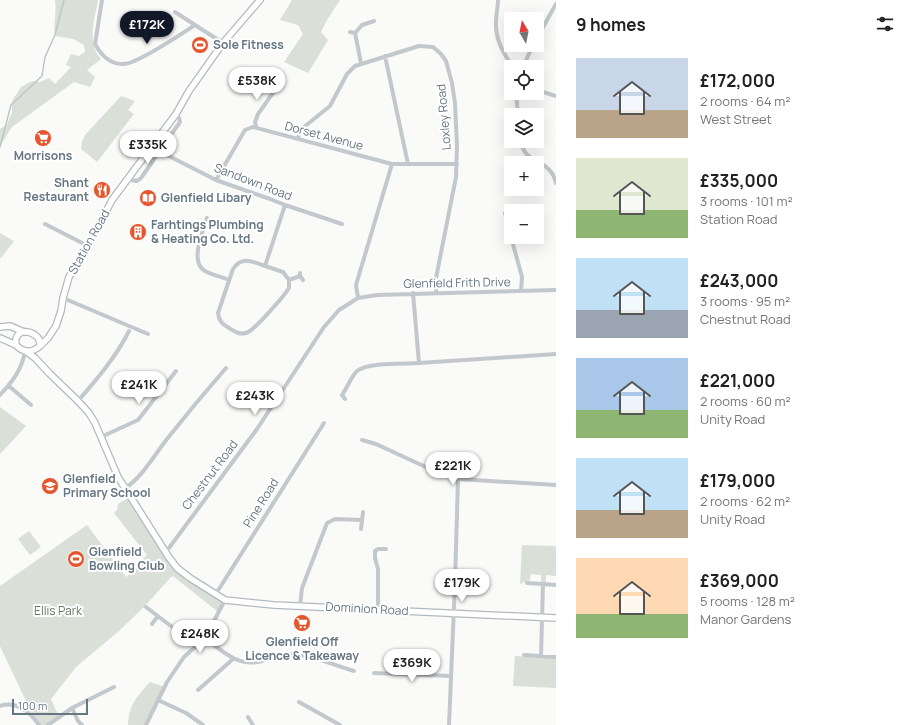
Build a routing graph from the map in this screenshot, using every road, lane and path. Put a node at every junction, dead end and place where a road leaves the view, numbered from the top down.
1 (102, 0) edge
2 (260, 0) edge
3 (498, 0) edge
4 (556, 4) edge
5 (175, 12) dead end
6 (374, 21) dead end
7 (195, 25) junction
8 (544, 25) edge
9 (350, 32) dead end
10 (355, 33) junction
11 (223, 43) junction
12 (385, 56) junction
13 (509, 60) edge
14 (361, 63) junction
15 (282, 80) dead end
16 (544, 92) edge
17 (556, 96) edge
18 (176, 114) junction
19 (256, 128) junction
20 (298, 139) junction
21 (522, 148) edge
22 (159, 151) junction
23 (392, 164) junction
24 (408, 164) junction
25 (457, 164) junction
26 (128, 178) junction
27 (216, 180) junction
28 (556, 184) edge
29 (285, 205) junction
30 (207, 218) dead end
31 (45, 224) dead end
32 (342, 224) dead end
33 (513, 244) edge
34 (88, 246) junction
35 (265, 266) junction
36 (301, 276) dead end
37 (229, 280) junction
38 (289, 280) junction
39 (556, 290) edge
40 (521, 291) junction
41 (413, 293) junction
42 (436, 293) junction
43 (63, 298) junction
44 (358, 298) junction
45 (0, 327) edge
46 (129, 331) dead end
47 (24, 332) junction
48 (51, 334) junction
49 (148, 334) dead end
50 (1, 337) edge
51 (38, 337) junction
52 (16, 345) junction
53 (39, 346) junction
54 (26, 352) junction
55 (556, 354) edge
56 (39, 362) junction
57 (419, 363) junction
58 (226, 368) dead end
59 (176, 371) dead end
60 (9, 386) junction
61 (0, 395) edge
62 (345, 399) dead end
63 (78, 401) junction
64 (31, 405) dead end
65 (324, 424) dead end
66 (101, 437) junction
67 (362, 440) dead end
68 (458, 479) junction
69 (556, 485) edge
70 (125, 488) junction
71 (363, 512) dead end
72 (362, 520) junction
73 (361, 530) dead end
74 (386, 549) dead end
75 (164, 551) junction
76 (527, 583) dead end
77 (543, 584) junction
78 (556, 585) edge
79 (214, 594) junction
80 (225, 600) junction
81 (300, 606) junction
82 (146, 607) dead end
83 (378, 609) junction
84 (454, 613) junction
85 (158, 616) junction
86 (543, 617) junction
87 (556, 618) edge
88 (152, 624) dead end
89 (205, 638) junction
90 (197, 646) junction
91 (524, 655) dead end
92 (541, 656) junction
93 (556, 656) edge
94 (233, 659) junction
95 (354, 671) dead end
96 (374, 673) dead end
97 (451, 676) junction
98 (114, 687) dead end
99 (198, 690) dead end
100 (158, 700) junction
101 (299, 702) dead end
102 (0, 706) edge
103 (72, 708) junction
104 (248, 717) dead end
105 (39, 725) edge
106 (48, 725) edge
107 (82, 725) edge
108 (146, 725) edge
109 (203, 725) edge
110 (253, 725) edge
111 (340, 725) edge
112 (449, 725) edge

1 - 7 street
2 - 11 street, Station Road
3 - 13 street
4 - 8 street
5 - 7 street
6 - 10 street
7 - 11 street
9 - 10 street
10 - 14 street
11 - 18 street, Station Road
12 - 14 street, Loxley Road
12 - 24 street
12 - 25 street, Loxley Road
14 - 20 street, Loxley Road
15 - 19 street
16 - 17 street
18 - 22 street, Station Road
18 - 26 street, Station Road
19 - 20 street, Dorset Avenue
19 - 27 street
20 - 23 street, Dorset Avenue
21 - 28 street
22 - 26 street, Station Road
22 - 27 street, Sandown Road
23 - 24 street, Dorset Avenue
23 - 44 street
24 - 25 street, Dorset Avenue
25 - 42 street, Loxley Road
26 - 34 street, Station Road
27 - 29 street, Sandown Road
29 - 32 street, Sandown Road
29 - 35 street
30 - 37 street
31 - 34 street
33 - 40 street
34 - 43 street, Station Road
35 - 37 street
35 - 38 street
36 - 38 street
37 - 38 street
39 - 40 street, Glenfield Frith Drive
40 - 42 street, Glenfield Frith Drive
41 - 42 street, Glenfield Frith Drive
41 - 44 street, Glenfield Frith Drive
41 - 57 street
43 - 48 street, Station Road
43 - 49 street
44 - 75 street, Chestnut Road
45 - 47 street
46 - 63 street
47 - 51 street
47 - 52 street
48 - 51 street
48 - 53 street, Station Road
50 - 52 street
51 - 53 street
52 - 54 street
53 - 54 street
53 - 56 street
54 - 56 street
54 - 60 street
55 - 57 street
56 - 63 street
57 - 62 street
58 - 70 street
59 - 66 street
60 - 61 street
60 - 64 street
63 - 66 street
65 - 79 street, Pine Road
66 - 70 street
67 - 68 street
68 - 69 street
68 - 84 street
70 - 75 street
71 - 72 street
72 - 73 street
72 - 81 street
74 - 83 street
75 - 79 street
76 - 77 street
77 - 78 street
77 - 86 street
79 - 80 street
80 - 81 street, Dominion Road
80 - 89 street
81 - 83 street, Dominion Road
82 - 85 street
83 - 84 street, Dominion Road
84 - 86 street, Dominion Road
84 - 97 street
85 - 88 street
85 - 90 street
86 - 87 street, Dominion Road
86 - 92 street
89 - 90 street
89 - 94 street
90 - 100 street
91 - 92 street
92 - 93 street
94 - 95 street
94 - 99 street
96 - 97 street
97 - 112 street
98 - 103 street
100 - 108 street
100 - 109 street
101 - 111 street
102 - 105 street
103 - 106 street
103 - 107 street
104 - 110 street

